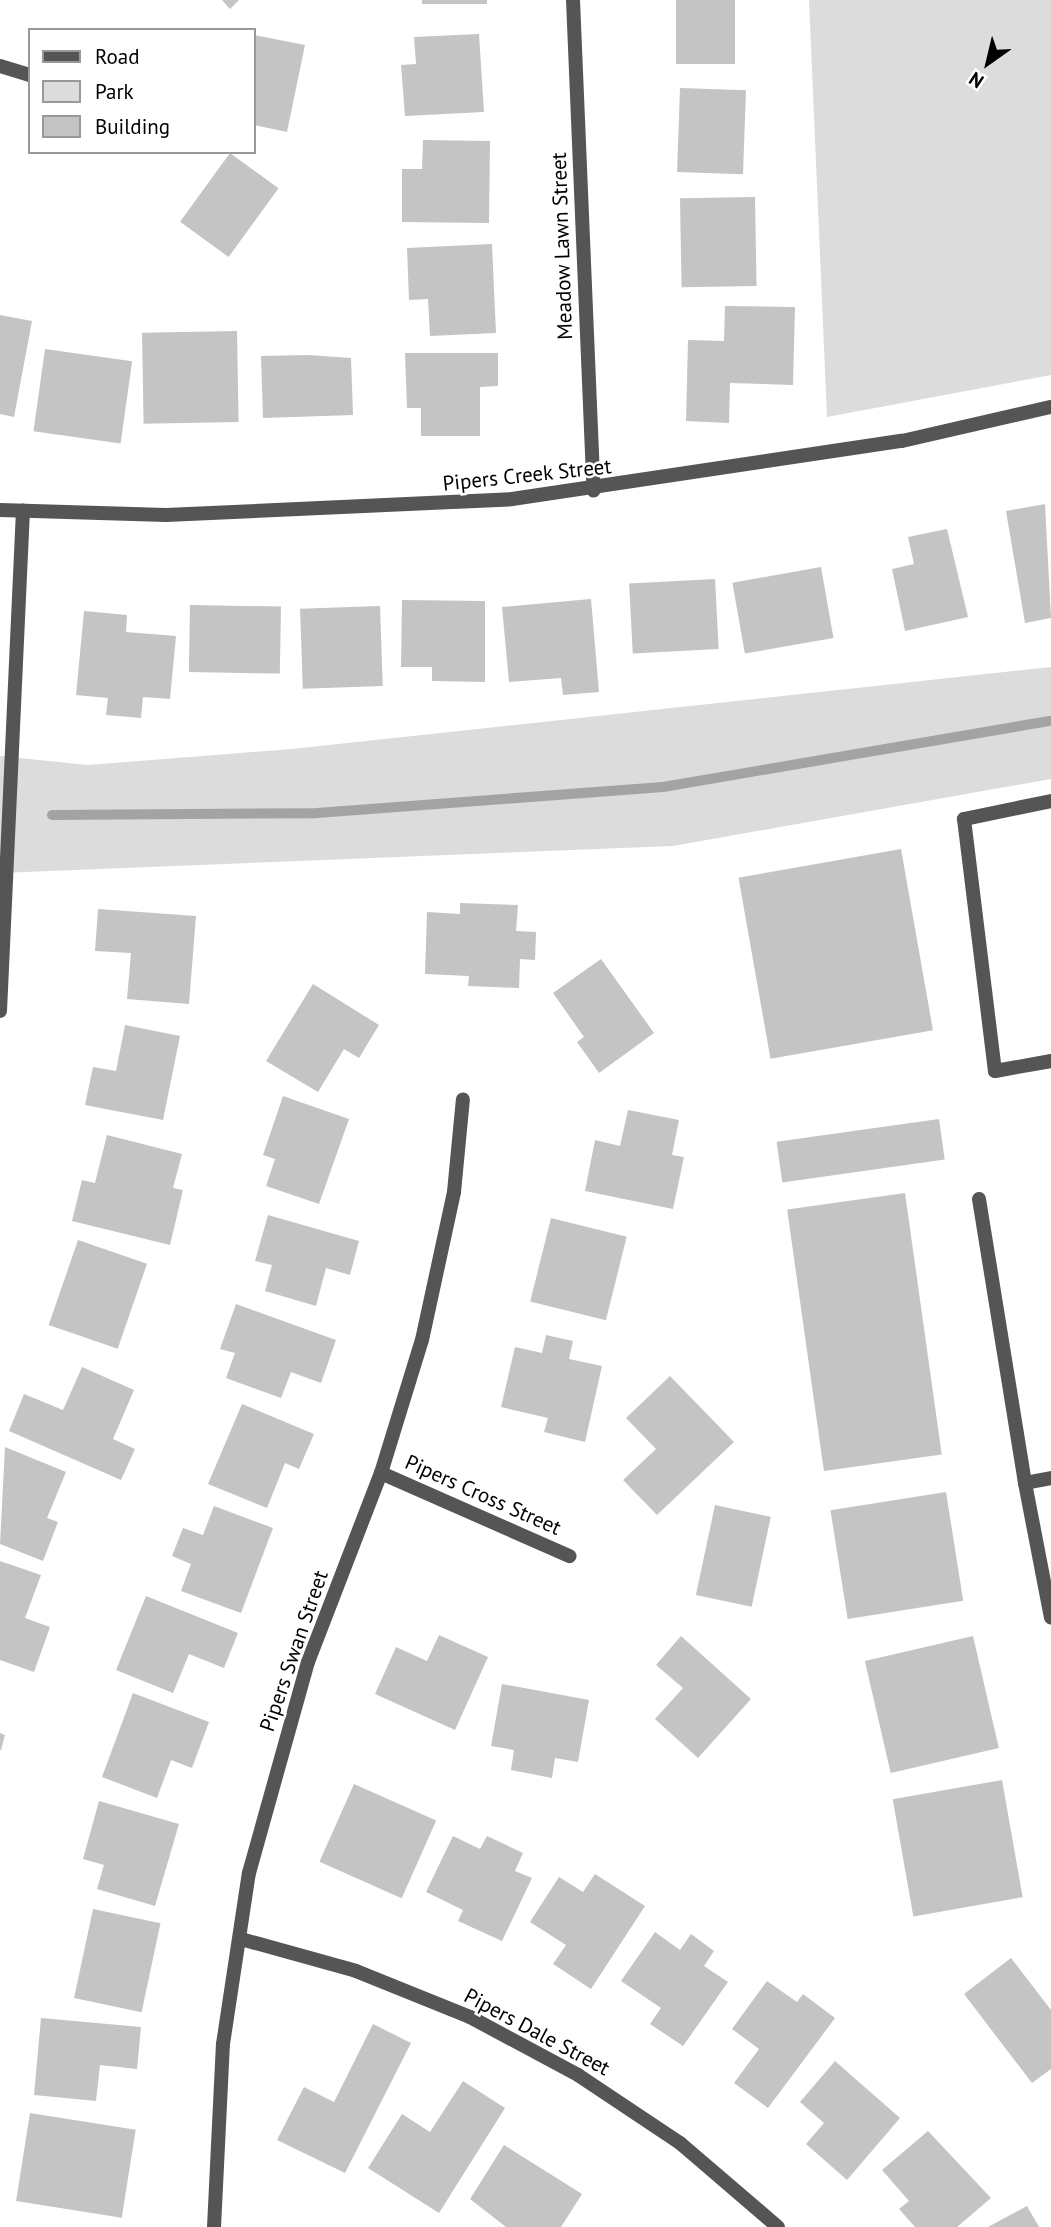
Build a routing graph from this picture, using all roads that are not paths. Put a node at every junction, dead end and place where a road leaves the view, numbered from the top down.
1 (573, 0) edge
2 (0, 66) edge
3 (28, 74) edge
4 (1051, 407) edge
5 (594, 491) junction
6 (0, 510) edge
7 (23, 512) junction
8 (1051, 801) edge
9 (0, 1011) edge
10 (1051, 1061) edge
11 (463, 1099) dead end
12 (979, 1199) dead end
13 (381, 1473) junction
14 (1051, 1478) edge
15 (1026, 1483) junction
16 (569, 1556) dead end
17 (1051, 1618) edge
18 (241, 1939) junction
19 (214, 2227) edge
20 (778, 2227) edge

1 - 5 street, Meadow Lawn Street
2 - 3 street
4 - 5 street, Pipers Creek Street
5 - 7 street, Pipers Creek Street
6 - 7 street, Pipers Creek Street
7 - 9 street
8 - 10 street
11 - 13 street, Pipers Swan Street
12 - 15 street
13 - 16 street, Pipers Cross Street
13 - 18 street, Pipers Swan Street
14 - 15 street
15 - 17 street
18 - 19 street, Pipers Swan Street
18 - 20 street, Pipers Dale Street

